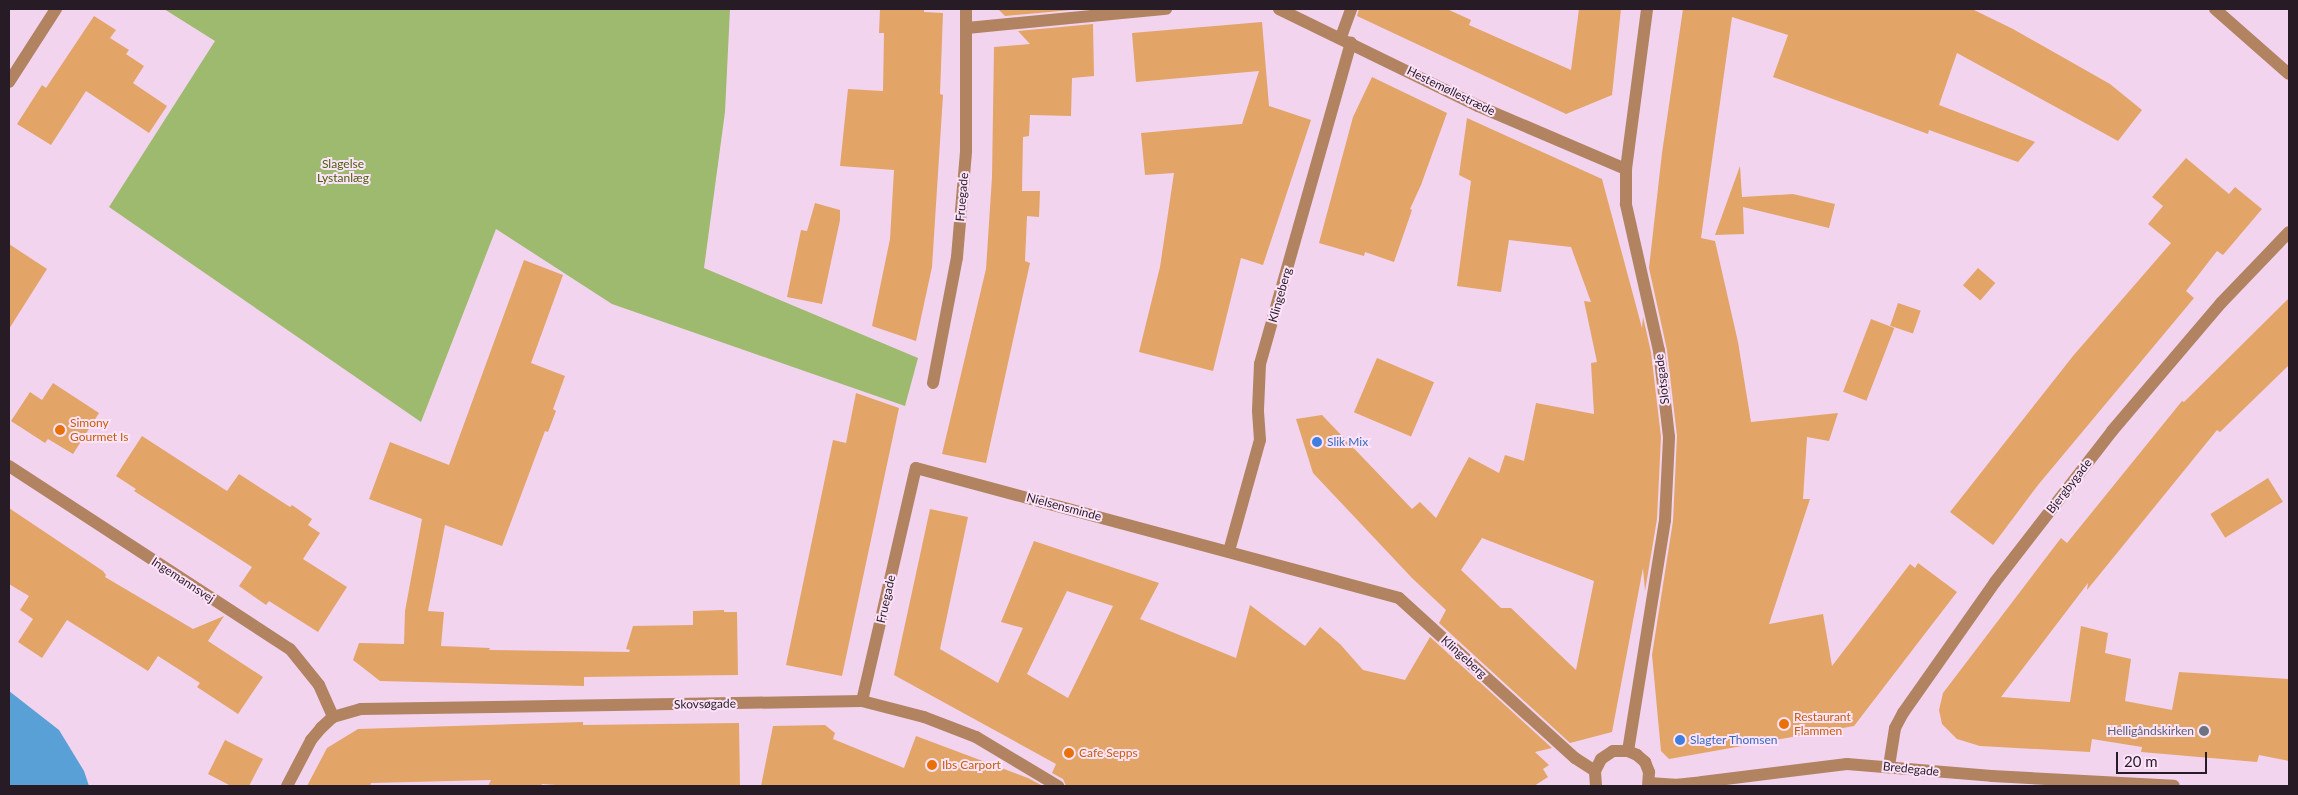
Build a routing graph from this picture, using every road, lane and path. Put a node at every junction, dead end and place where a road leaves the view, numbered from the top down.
1 (56, 9) edge
2 (966, 9) edge
3 (1166, 9) edge
4 (1279, 9) edge
5 (1351, 9) edge
6 (1646, 9) edge
7 (2215, 9) edge
8 (966, 28) junction
9 (1346, 40) junction
10 (2289, 74) edge
11 (9, 82) edge
12 (1626, 169) junction
13 (2289, 232) edge
14 (933, 383) dead end
15 (9, 466) edge
16 (916, 468) joint
17 (1212, 546) joint
18 (1229, 550) junction
19 (862, 701) junction
20 (333, 717) junction
21 (1628, 751) junction
22 (1889, 766) junction
23 (1595, 771) junction
24 (1648, 785) edge
25 (287, 786) edge
26 (1058, 786) edge
27 (1596, 786) edge
28 (2174, 786) edge

1 - 11 street
2 - 8 street, Fruegade
3 - 8 street
4 - 9 street, Hestemøllestræde
5 - 9 street, Klingeberg
6 - 12 street, Slotsgade
7 - 10 street
8 - 14 street, Fruegade
9 - 12 street, Hestemøllestræde
9 - 18 street, Klingeberg
12 - 21 street, Slotsgade
13 - 22 street, Bjergbygade
15 - 20 street, Ingemannsvej
16 - 17 street, Nielsensminde
16 - 19 street, Fruegade
17 - 18 street, Klingeberg
18 - 23 street, Klingeberg
19 - 20 street, Skovsøgade
19 - 26 street, Skovsøgade
20 - 25 street
21 - 23 street
21 - 24 street
22 - 24 street, Bredegade
22 - 28 street, Bredegade
23 - 27 street

